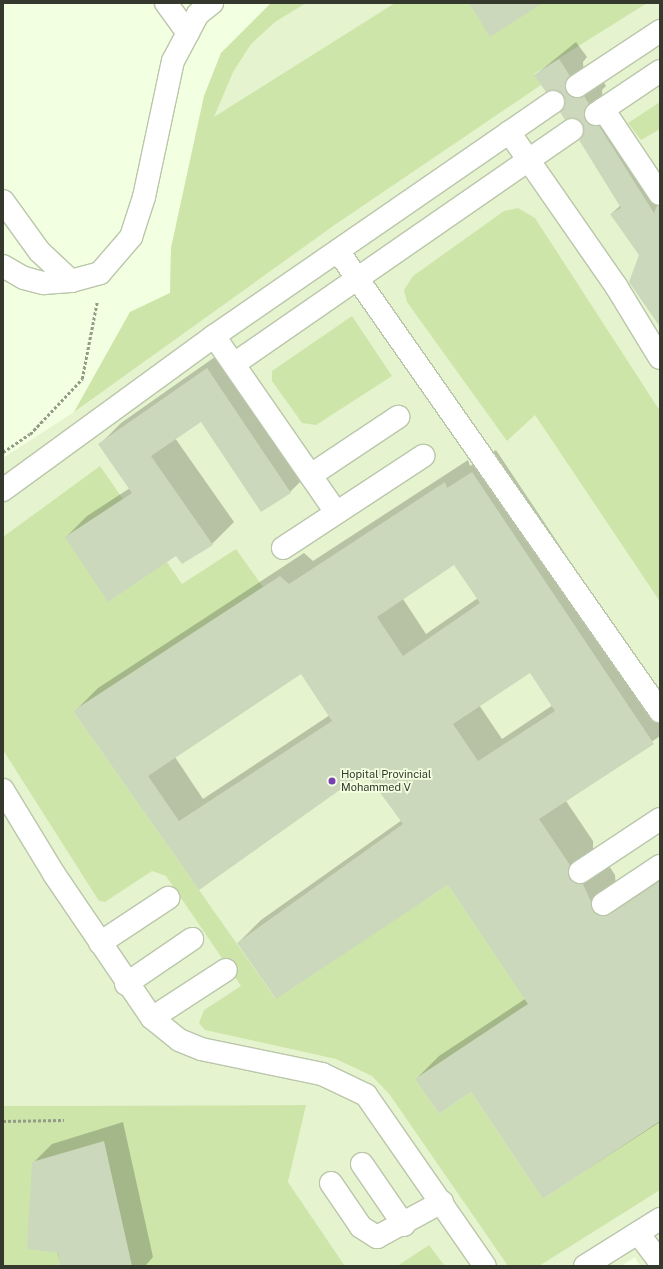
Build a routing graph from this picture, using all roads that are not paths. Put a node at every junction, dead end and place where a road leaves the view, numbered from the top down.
1 (166, 3) edge
2 (212, 3) edge
3 (660, 31) edge
4 (188, 33) junction
5 (660, 71) edge
6 (577, 86) tunnel mouth
7 (553, 102) tunnel mouth
8 (572, 130) tunnel mouth
9 (509, 132) junction
10 (528, 160) junction
11 (660, 194) edge
12 (3, 201) edge
13 (338, 251) junction
14 (3, 266) edge
15 (358, 276) junction
16 (71, 281) junction
17 (214, 336) junction
18 (660, 358) edge
19 (234, 364) junction
20 (398, 417) dead end
21 (423, 456) dead end
22 (311, 475) junction
23 (3, 490) edge
24 (335, 512) junction
25 (282, 548) dead end
26 (660, 711) edge
27 (3, 790) edge
28 (660, 819) edge
29 (660, 866) edge
30 (580, 872) dead end
31 (168, 898) dead end
32 (603, 904) dead end
33 (192, 939) dead end
34 (100, 943) junction
35 (226, 970) dead end
36 (126, 984) junction
37 (152, 1018) junction
38 (362, 1164) dead end
39 (331, 1183) dead end
40 (442, 1202) junction
41 (660, 1219) edge
42 (404, 1225) junction
43 (638, 1233) junction
44 (660, 1262) edge
45 (485, 1266) edge
46 (585, 1266) edge

1 - 4 street
2 - 4 street
3 - 6 street
4 - 16 street
5 - 11 street
7 - 9 street
8 - 10 street
9 - 10 street
9 - 13 street
10 - 15 street
10 - 18 street
12 - 16 street
13 - 15 street
13 - 17 street
14 - 16 street
15 - 19 street
15 - 26 street
17 - 19 street
17 - 23 street
19 - 22 street
20 - 22 street
21 - 24 street
22 - 24 street
24 - 25 street
27 - 34 street
28 - 30 street
29 - 32 street
31 - 34 street
33 - 36 street
34 - 36 street
35 - 37 street
36 - 37 street
37 - 40 street
38 - 42 street
39 - 42 street
40 - 42 street
40 - 45 street
41 - 43 street
43 - 44 street
43 - 46 street

